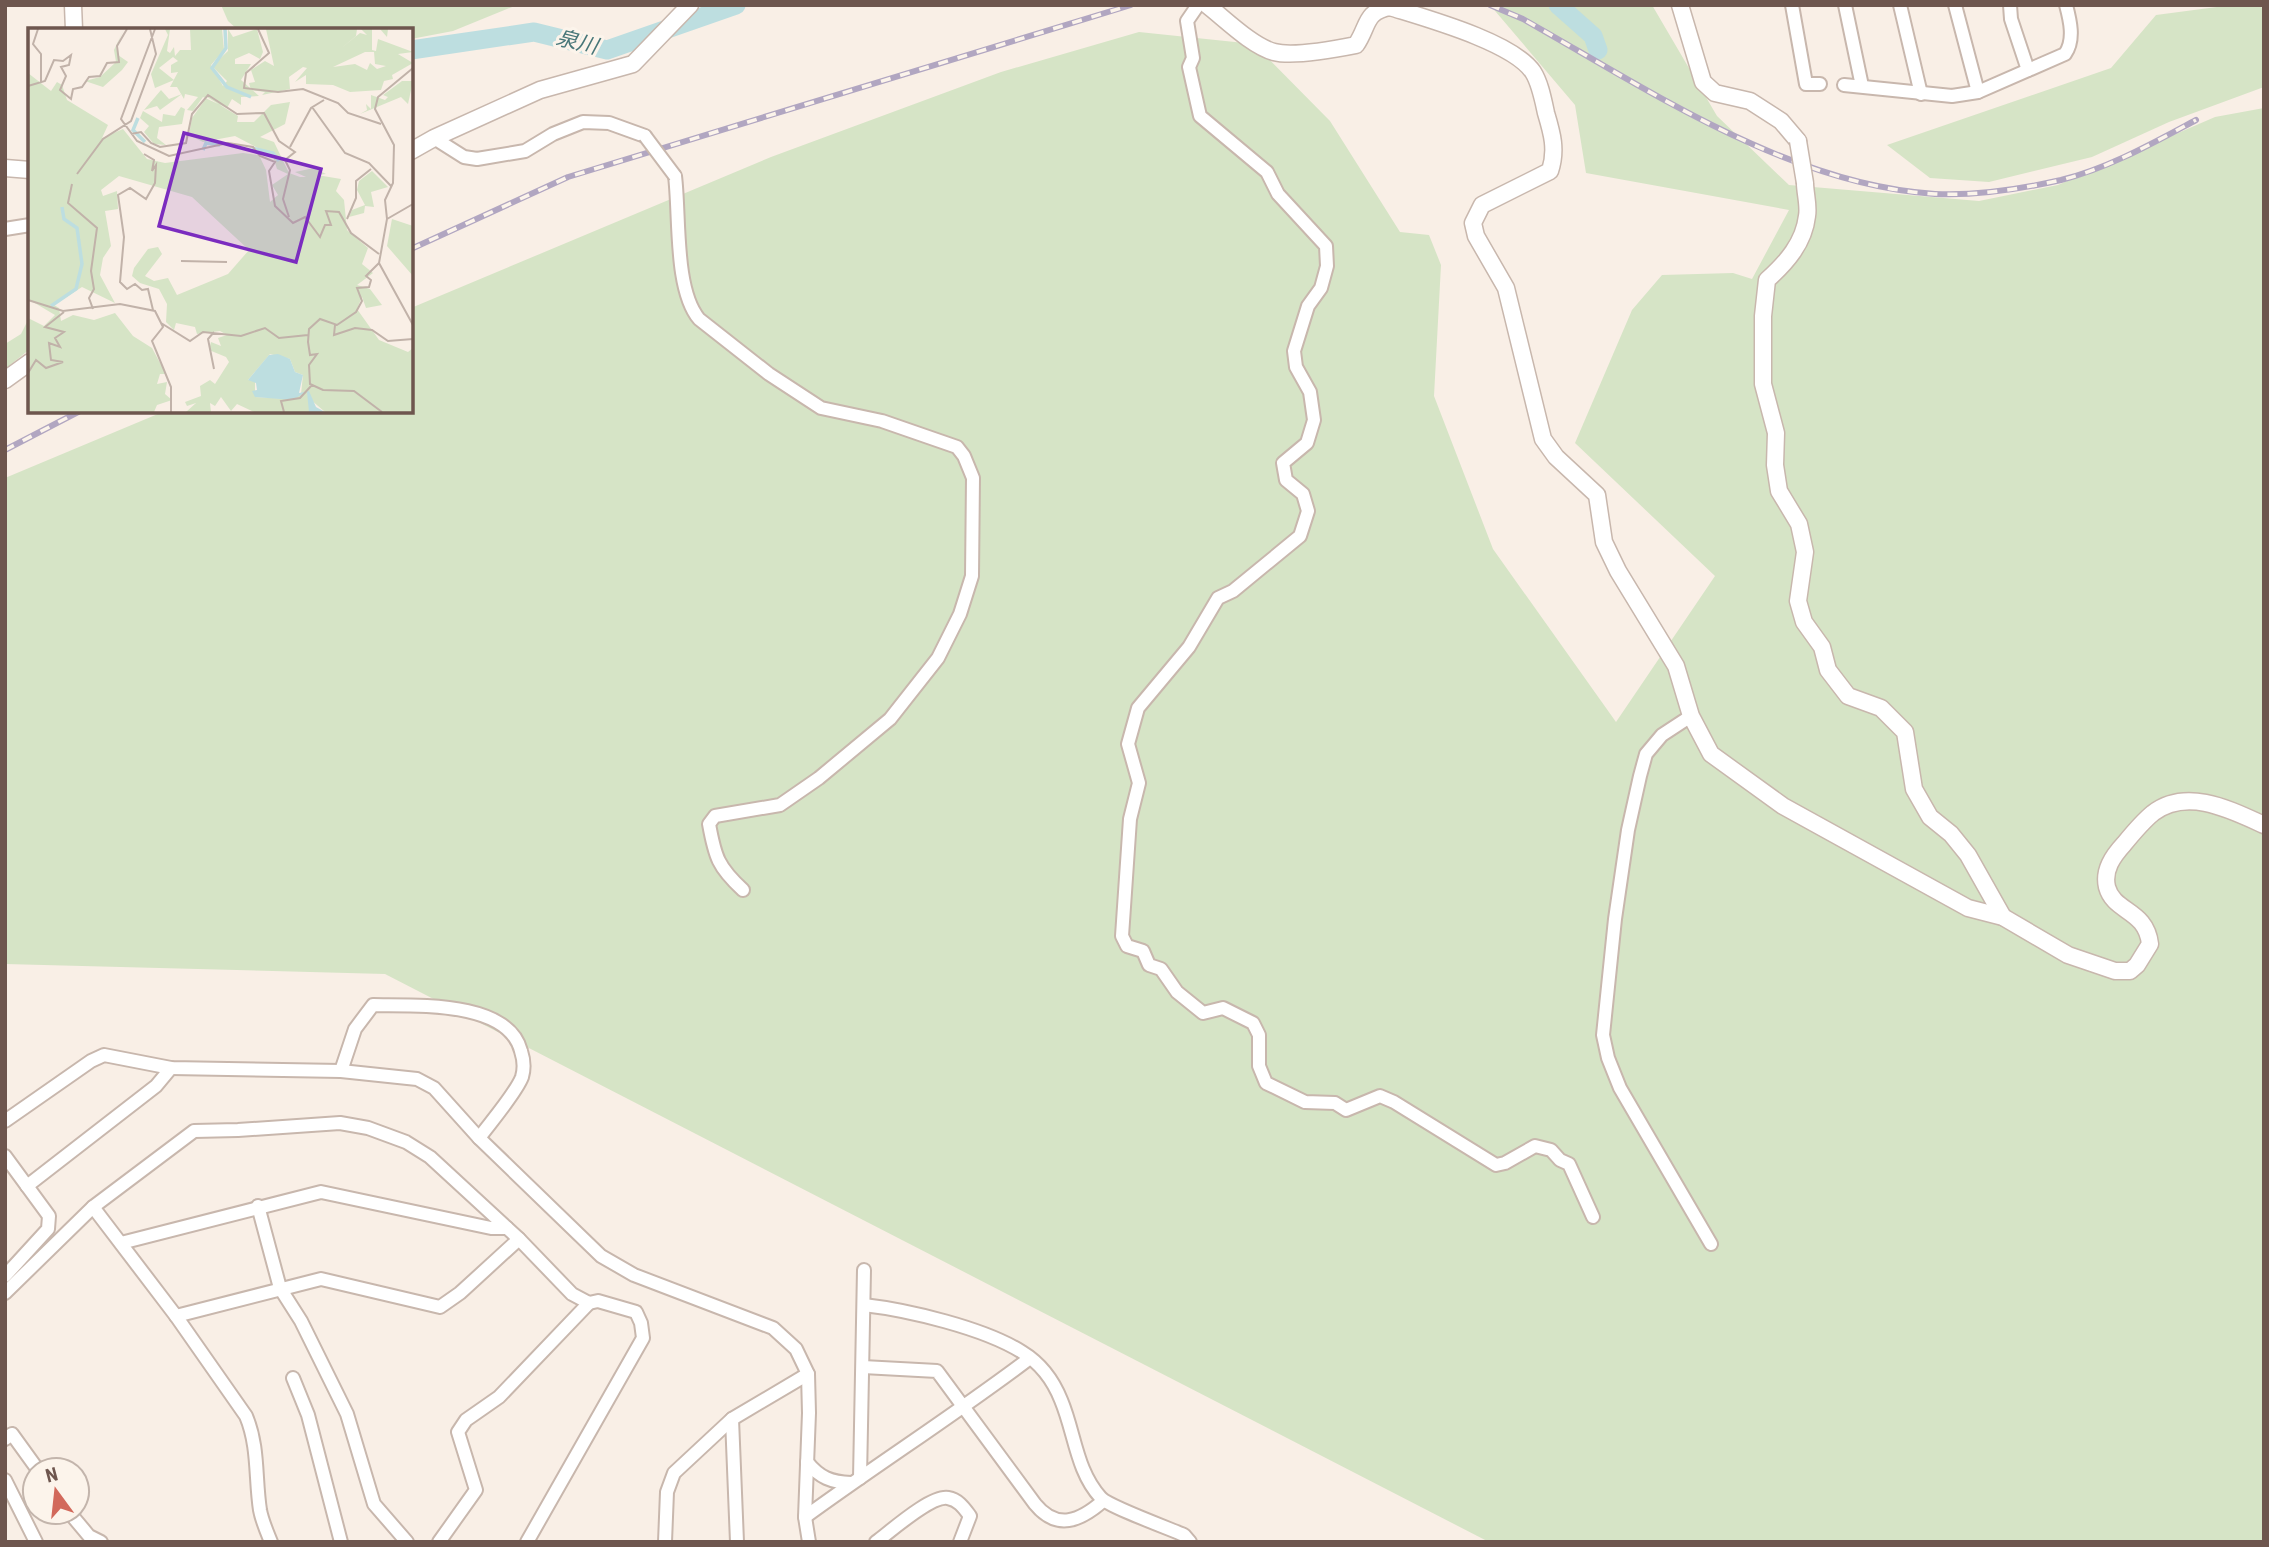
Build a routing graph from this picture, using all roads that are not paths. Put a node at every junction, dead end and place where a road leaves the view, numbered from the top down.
1 (73, 5) edge
2 (690, 5) edge
3 (1198, 5) edge
4 (1207, 5) edge
5 (1680, 5) edge
6 (1792, 5) edge
7 (1844, 5) edge
8 (1900, 5) edge
9 (1955, 5) edge
10 (2010, 5) edge
11 (2066, 5) edge
12 (74, 28) edge
13 (2028, 70) junction
14 (1820, 84) dead end
15 (1844, 85) dead end
16 (1862, 86) junction
17 (1978, 92) junction
18 (1921, 94) junction
19 (434, 138) junction
20 (413, 150) edge
21 (5, 168) edge
22 (28, 170) edge
23 (28, 225) edge
24 (5, 229) edge
25 (28, 363) edge
26 (5, 380) edge
27 (1691, 716) junction
28 (2264, 825) edge
29 (743, 890) dead end
30 (2003, 916) junction
31 (171, 1069) junction
32 (341, 1070) junction
33 (5, 1121) edge
34 (479, 1139) junction
35 (5, 1156) edge
36 (27, 1186) junction
37 (258, 1206) junction
38 (93, 1207) junction
39 (1593, 1217) dead end
40 (507, 1228) junction
41 (519, 1239) junction
42 (121, 1243) junction
43 (1711, 1244) dead end
44 (864, 1270) dead end
45 (5, 1276) edge
46 (280, 1289) junction
47 (5, 1293) edge
48 (589, 1303) junction
49 (864, 1305) junction
50 (176, 1316) junction
51 (1030, 1359) junction
52 (863, 1367) junction
53 (808, 1374) junction
54 (293, 1378) dead end
55 (963, 1408) junction
56 (732, 1419) junction
57 (5, 1439) edge
58 (28, 1456) edge
59 (807, 1462) junction
60 (5, 1480) edge
61 (856, 1480) junction
62 (1103, 1500) junction
63 (805, 1517) junction
64 (81, 1526) edge
65 (36, 1542) edge
66 (101, 1542) edge
67 (271, 1542) edge
68 (341, 1542) edge
69 (408, 1542) edge
70 (439, 1542) edge
71 (527, 1542) edge
72 (665, 1542) edge
73 (737, 1542) edge
74 (809, 1542) edge
75 (876, 1542) edge
76 (961, 1542) edge
77 (1190, 1542) edge

1 - 12 street
2 - 19 street
3 - 39 street
4 - 27 street
5 - 30 street, bridge
6 - 14 street
7 - 16 street
8 - 18 street
9 - 17 street
10 - 13 street
11 - 13 street
13 - 17 street
15 - 16 street
16 - 18 street
17 - 18 street
19 - 20 street
19 - 29 street, bridge
21 - 22 street
23 - 24 street
25 - 26 street
27 - 30 street
27 - 43 street
28 - 30 street
31 - 32 street
31 - 33 street
31 - 36 street
32 - 34 street
32 - 34 street
34 - 53 street
35 - 36 street
36 - 45 street
37 - 40 street
37 - 42 street
37 - 46 street
38 - 40 street
38 - 42 street
38 - 47 street
40 - 41 street
41 - 46 street
41 - 48 street
42 - 50 street
44 - 49 street
46 - 50 street
46 - 69 street
48 - 70 street
48 - 71 street
49 - 51 street
49 - 52 street
50 - 67 street
51 - 55 street
51 - 62 street
52 - 55 street
52 - 61 street
53 - 56 street
53 - 59 street
54 - 68 street
55 - 61 street
55 - 62 street
56 - 72 street
56 - 73 street
57 - 58 street
59 - 61 street
59 - 63 street
60 - 65 street
61 - 63 street
62 - 77 street
63 - 74 street
64 - 66 street
75 - 76 street

